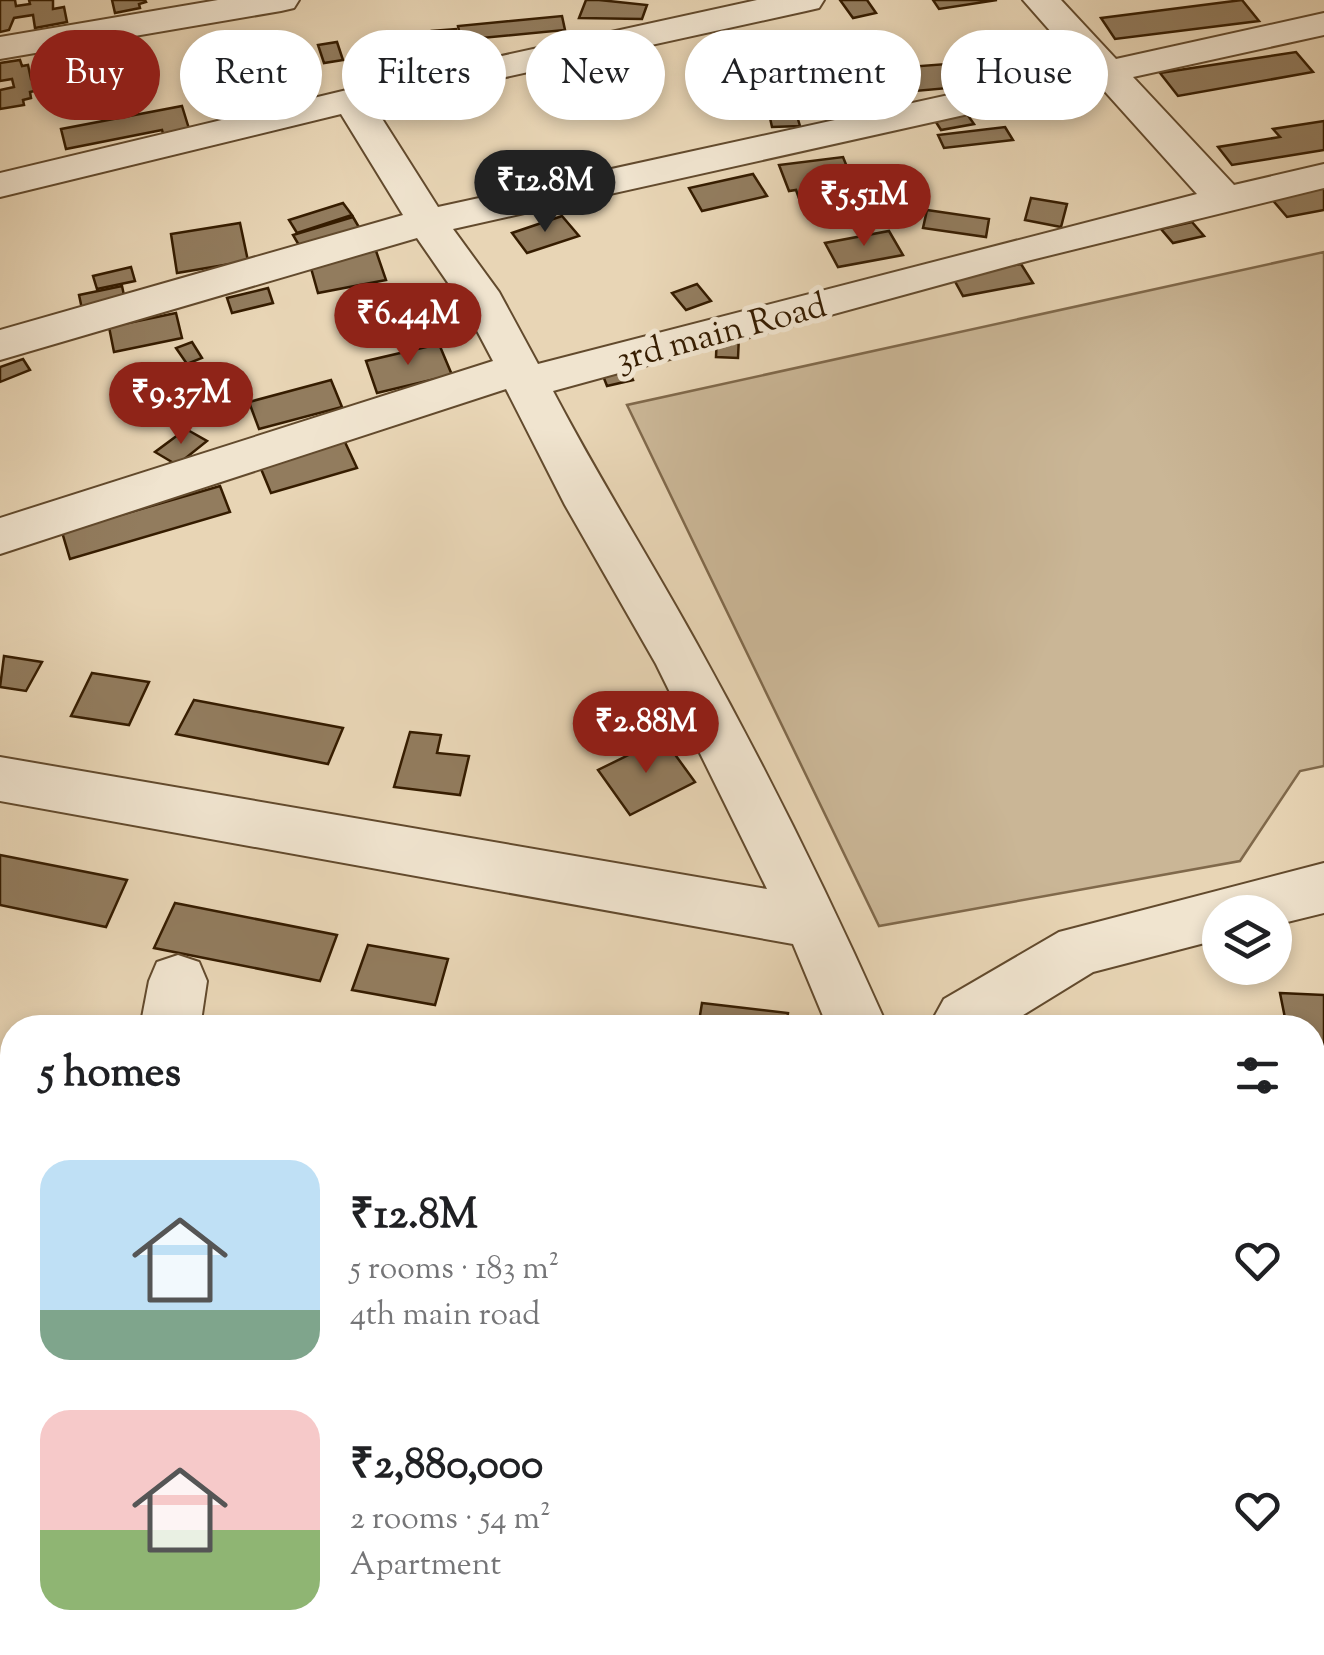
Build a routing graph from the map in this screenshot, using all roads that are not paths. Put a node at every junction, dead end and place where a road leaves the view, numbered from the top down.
1 (282, 0) edge
2 (806, 0) edge
3 (1041, 0) edge
4 (1324, 24) edge
5 (1069, 30) edge
6 (0, 48) edge
7 (506, 66) edge
8 (1108, 72) joint
9 (342, 102) edge
10 (941, 109) edge
11 (363, 120) edge
12 (1324, 176) edge
13 (0, 185) edge
14 (1226, 201) junction
15 (427, 222) junction
16 (0, 346) edge
17 (522, 376) junction
18 (0, 536) edge
19 (0, 779) edge
20 (1324, 888) edge
21 (1292, 896) edge
22 (1202, 919) edge
23 (812, 922) junction
24 (852, 1015) edge
25 (970, 1015) edge

1 - 6 street
2 - 7 street
3 - 5 street
4 - 8 street
8 - 14 street
9 - 13 street
10 - 15 street
11 - 15 street
12 - 14 street, 3rd main Road
14 - 17 street, 3rd main Road
15 - 16 street
15 - 17 street
17 - 18 street, 3rd main Road
17 - 23 street
19 - 23 street
20 - 21 street
22 - 25 street
23 - 24 street

